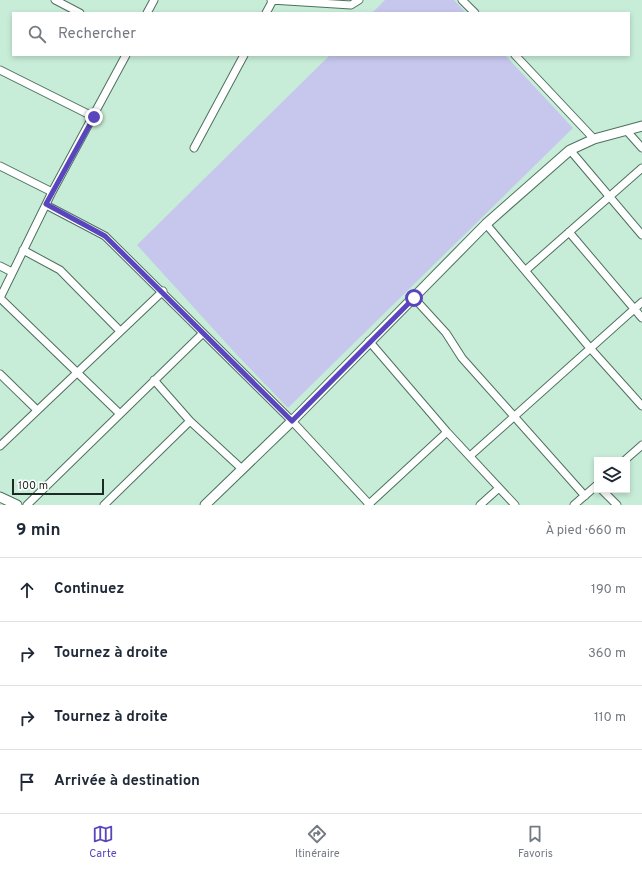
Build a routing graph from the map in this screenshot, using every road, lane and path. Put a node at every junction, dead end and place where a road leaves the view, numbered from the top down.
1 (55, 0) edge
2 (154, 0) edge
3 (272, 0) edge
4 (359, 0) edge
5 (462, 0) edge
6 (78, 12) edge
7 (148, 12) edge
8 (266, 12) edge
9 (474, 12) edge
10 (125, 56) edge
11 (243, 56) edge
12 (516, 56) edge
13 (0, 70) edge
14 (94, 117) junction
15 (642, 126) edge
16 (626, 130) junction
17 (594, 139) junction
18 (194, 148) dead end
19 (642, 148) edge
20 (570, 150) junction
21 (0, 166) edge
22 (642, 168) edge
23 (52, 192) junction
24 (608, 196) junction
25 (46, 204) junction
26 (486, 224) junction
27 (569, 232) junction
28 (642, 235) edge
29 (23, 250) junction
30 (0, 266) edge
31 (526, 270) junction
32 (12, 272) junction
33 (163, 292) junction
34 (0, 298) edge
35 (414, 298) junction
36 (642, 302) edge
37 (634, 309) junction
38 (642, 318) edge
39 (120, 332) junction
40 (202, 334) junction
41 (369, 341) junction
42 (590, 348) junction
43 (77, 372) junction
44 (0, 374) edge
45 (154, 380) junction
46 (642, 406) edge
47 (37, 410) junction
48 (120, 414) junction
49 (514, 416) junction
50 (190, 421) junction
51 (292, 421) junction
52 (447, 432) junction
53 (642, 445) edge
54 (0, 446) edge
55 (470, 456) junction
56 (628, 457) edge
57 (242, 469) junction
58 (499, 488) junction
59 (594, 488) edge
60 (605, 493) edge
61 (0, 496) edge
62 (585, 496) junction
63 (17, 505) edge
64 (27, 505) edge
65 (104, 505) edge
66 (205, 505) edge
67 (369, 505) edge
68 (480, 505) edge
69 (515, 505) edge
70 (574, 505) edge
71 (617, 505) edge

1 - 6 street
2 - 7 street
3 - 4 street
3 - 8 street
5 - 9 street
10 - 14 street
11 - 18 street
12 - 17 street
13 - 14 street
14 - 23 street
15 - 16 street
16 - 17 street
16 - 19 street
17 - 20 street
20 - 24 street
20 - 26 street
21 - 23 street
22 - 24 street
23 - 25 street
24 - 27 street
24 - 28 street
25 - 29 street
25 - 33 street
26 - 31 street
26 - 35 street
27 - 31 street
27 - 37 street
29 - 32 street
29 - 39 street
30 - 32 street
31 - 42 street
32 - 34 street
33 - 39 street
33 - 40 street
34 - 43 street
35 - 41 street
35 - 49 street
36 - 37 street
37 - 38 street
37 - 42 street
39 - 43 street
40 - 45 street
40 - 51 street
41 - 51 street
41 - 52 street
42 - 46 street
42 - 49 street
43 - 47 street
43 - 48 street
44 - 47 street
45 - 48 street
45 - 50 street
47 - 54 street
48 - 64 street
49 - 55 street
49 - 62 street
50 - 57 street
50 - 65 street
51 - 57 street
51 - 67 street
52 - 55 street
52 - 67 street
53 - 56 street
55 - 58 street
57 - 66 street
58 - 68 street
58 - 69 street
59 - 62 street
60 - 71 street
61 - 63 street
62 - 70 street

